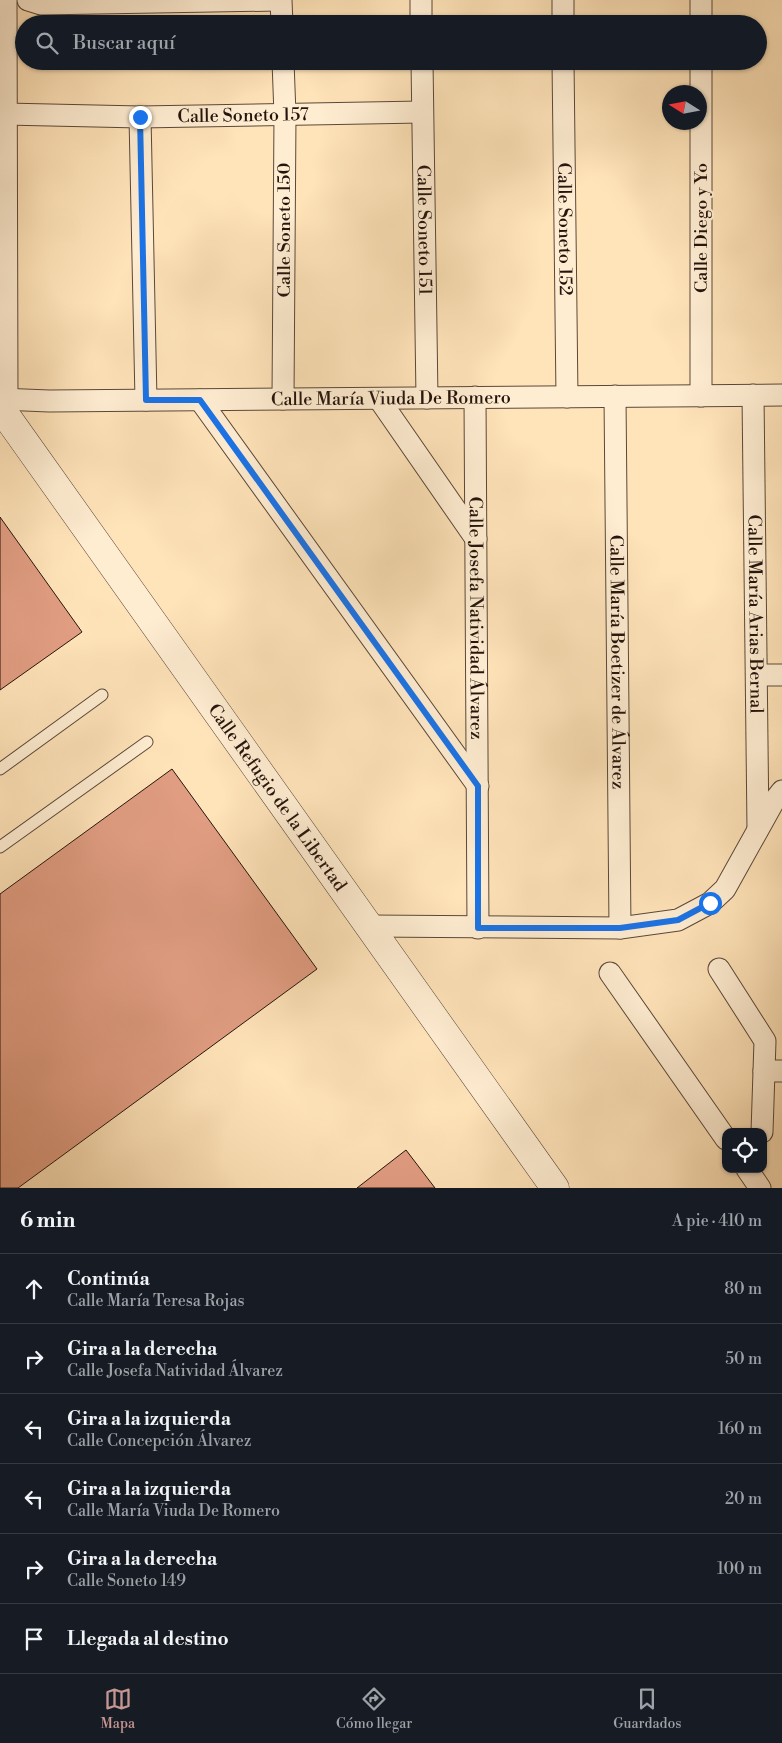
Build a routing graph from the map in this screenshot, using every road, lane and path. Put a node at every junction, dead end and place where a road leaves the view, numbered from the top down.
1 (6, 0) edge
2 (28, 0) edge
3 (279, 0) edge
4 (421, 0) edge
5 (563, 0) edge
6 (701, 0) edge
7 (281, 15) edge
8 (422, 15) edge
9 (563, 15) edge
10 (701, 15) edge
11 (283, 70) edge
12 (422, 70) edge
13 (564, 70) edge
14 (701, 70) edge
15 (3, 111) edge
16 (422, 112) junction
17 (285, 116) junction
18 (140, 117) junction
19 (753, 395) junction
20 (782, 395) edge
21 (615, 396) junction
22 (701, 396) junction
23 (567, 397) junction
24 (427, 398) junction
25 (475, 398) junction
26 (283, 399) junction
27 (379, 399) junction
28 (146, 400) junction
29 (200, 400) junction
30 (2, 402) edge
31 (476, 539) junction
32 (757, 675) junction
33 (782, 675) edge
34 (102, 695) dead end
35 (147, 742) dead end
36 (0, 769) edge
37 (478, 786) junction
38 (782, 791) edge
39 (758, 832) junction
40 (0, 848) edge
41 (370, 926) junction
42 (478, 928) junction
43 (620, 928) junction
44 (719, 968) dead end
45 (610, 973) dead end
46 (773, 1071) edge
47 (763, 1128) edge
48 (722, 1133) edge
49 (750, 1173) edge
50 (762, 1173) edge
51 (555, 1188) edge
52 (761, 1188) edge

1 - 15 street
2 - 3 street
3 - 7 street
4 - 8 street
5 - 9 street
6 - 10 street
11 - 17 street, Calle Soneto 150
12 - 16 street, Calle Soneto 151
13 - 23 street, Calle Soneto 152
14 - 22 street, Calle Diego y Yo
15 - 18 street, Calle Soneto 157
15 - 30 street
16 - 17 street, Calle Soneto 157
16 - 24 street, Calle Soneto 151
17 - 18 street, Calle Soneto 157
17 - 26 street, Calle Soneto 150
18 - 28 street
19 - 20 street, Calle María Viuda De Romero
19 - 22 street, Calle María Viuda De Romero
19 - 32 street, Calle María Arias Bernal
21 - 22 street, Calle María Viuda De Romero
21 - 23 street, Calle María Viuda De Romero
21 - 43 street, Calle María Boetizer de Álvarez
23 - 25 street, Calle María Viuda De Romero
24 - 25 street, Calle María Viuda De Romero
24 - 27 street, Calle María Viuda De Romero
25 - 31 street, Calle Josefa Natividad Álvarez
26 - 27 street, Calle María Viuda De Romero
26 - 29 street, Calle María Viuda De Romero
27 - 31 street
28 - 29 street, Calle María Viuda De Romero
28 - 30 street, Calle María Viuda De Romero
29 - 37 street
30 - 41 street, Calle Refugio de la Libertad
31 - 37 street, Calle Josefa Natividad Álvarez
32 - 33 street
32 - 39 street, Calle María Arias Bernal
34 - 36 lane
35 - 40 lane
37 - 42 street, Calle Josefa Natividad Álvarez
38 - 39 street
39 - 43 street
41 - 42 street
41 - 51 street, Calle Refugio de la Libertad
42 - 43 street
44 - 46 street
45 - 48 street
46 - 47 street
49 - 52 street
50 - 52 street

